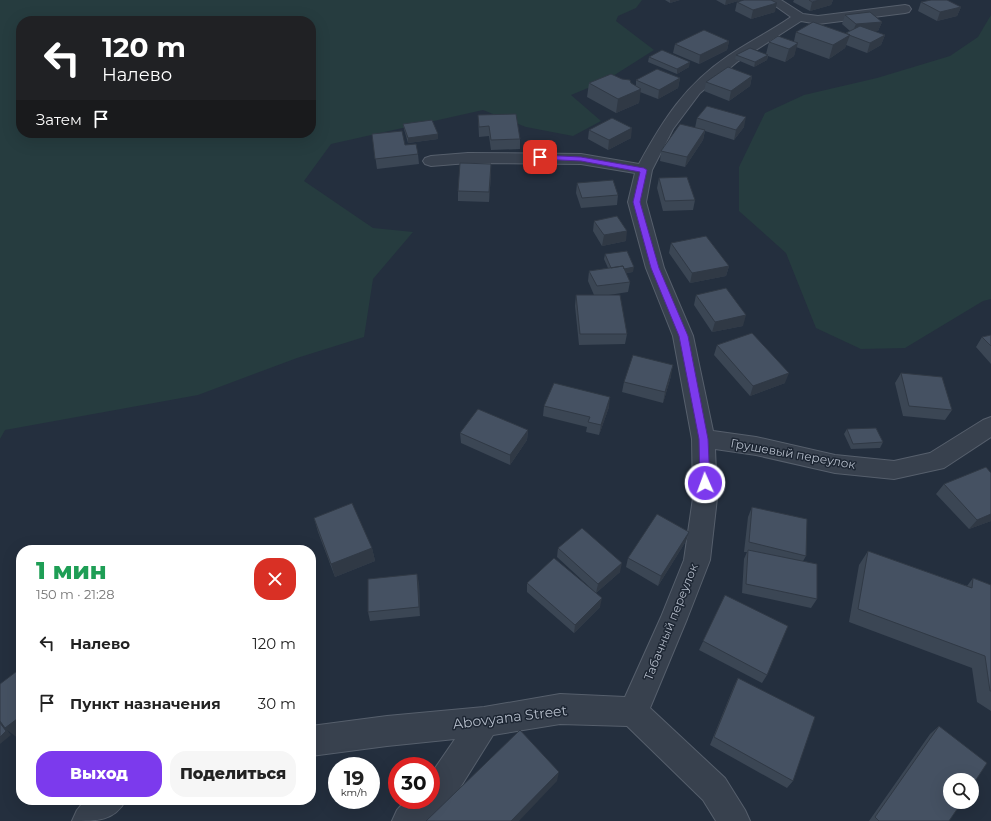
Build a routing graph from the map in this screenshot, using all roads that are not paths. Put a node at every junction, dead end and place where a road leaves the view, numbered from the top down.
1 (773, 0) edge
2 (905, 9) dead end
3 (799, 17) junction
4 (431, 161) dead end
5 (644, 170) junction
6 (991, 426) edge
7 (703, 439) junction
8 (633, 712) junction
9 (484, 722) junction
10 (316, 740) edge
11 (440, 787) edge
12 (104, 805) edge
13 (419, 809) edge
14 (88, 821) edge
15 (408, 821) edge
16 (734, 821) edge

1 - 3 street
2 - 3 street
3 - 5 street, Табачный переулок
4 - 5 street
5 - 7 street, Табачный переулок
6 - 7 street, Грушевый переулок
7 - 8 street, Табачный переулок
8 - 9 street, Abovyana Street
8 - 16 street
9 - 10 street, Abovyana Street
9 - 11 street
12 - 14 street
13 - 15 street

